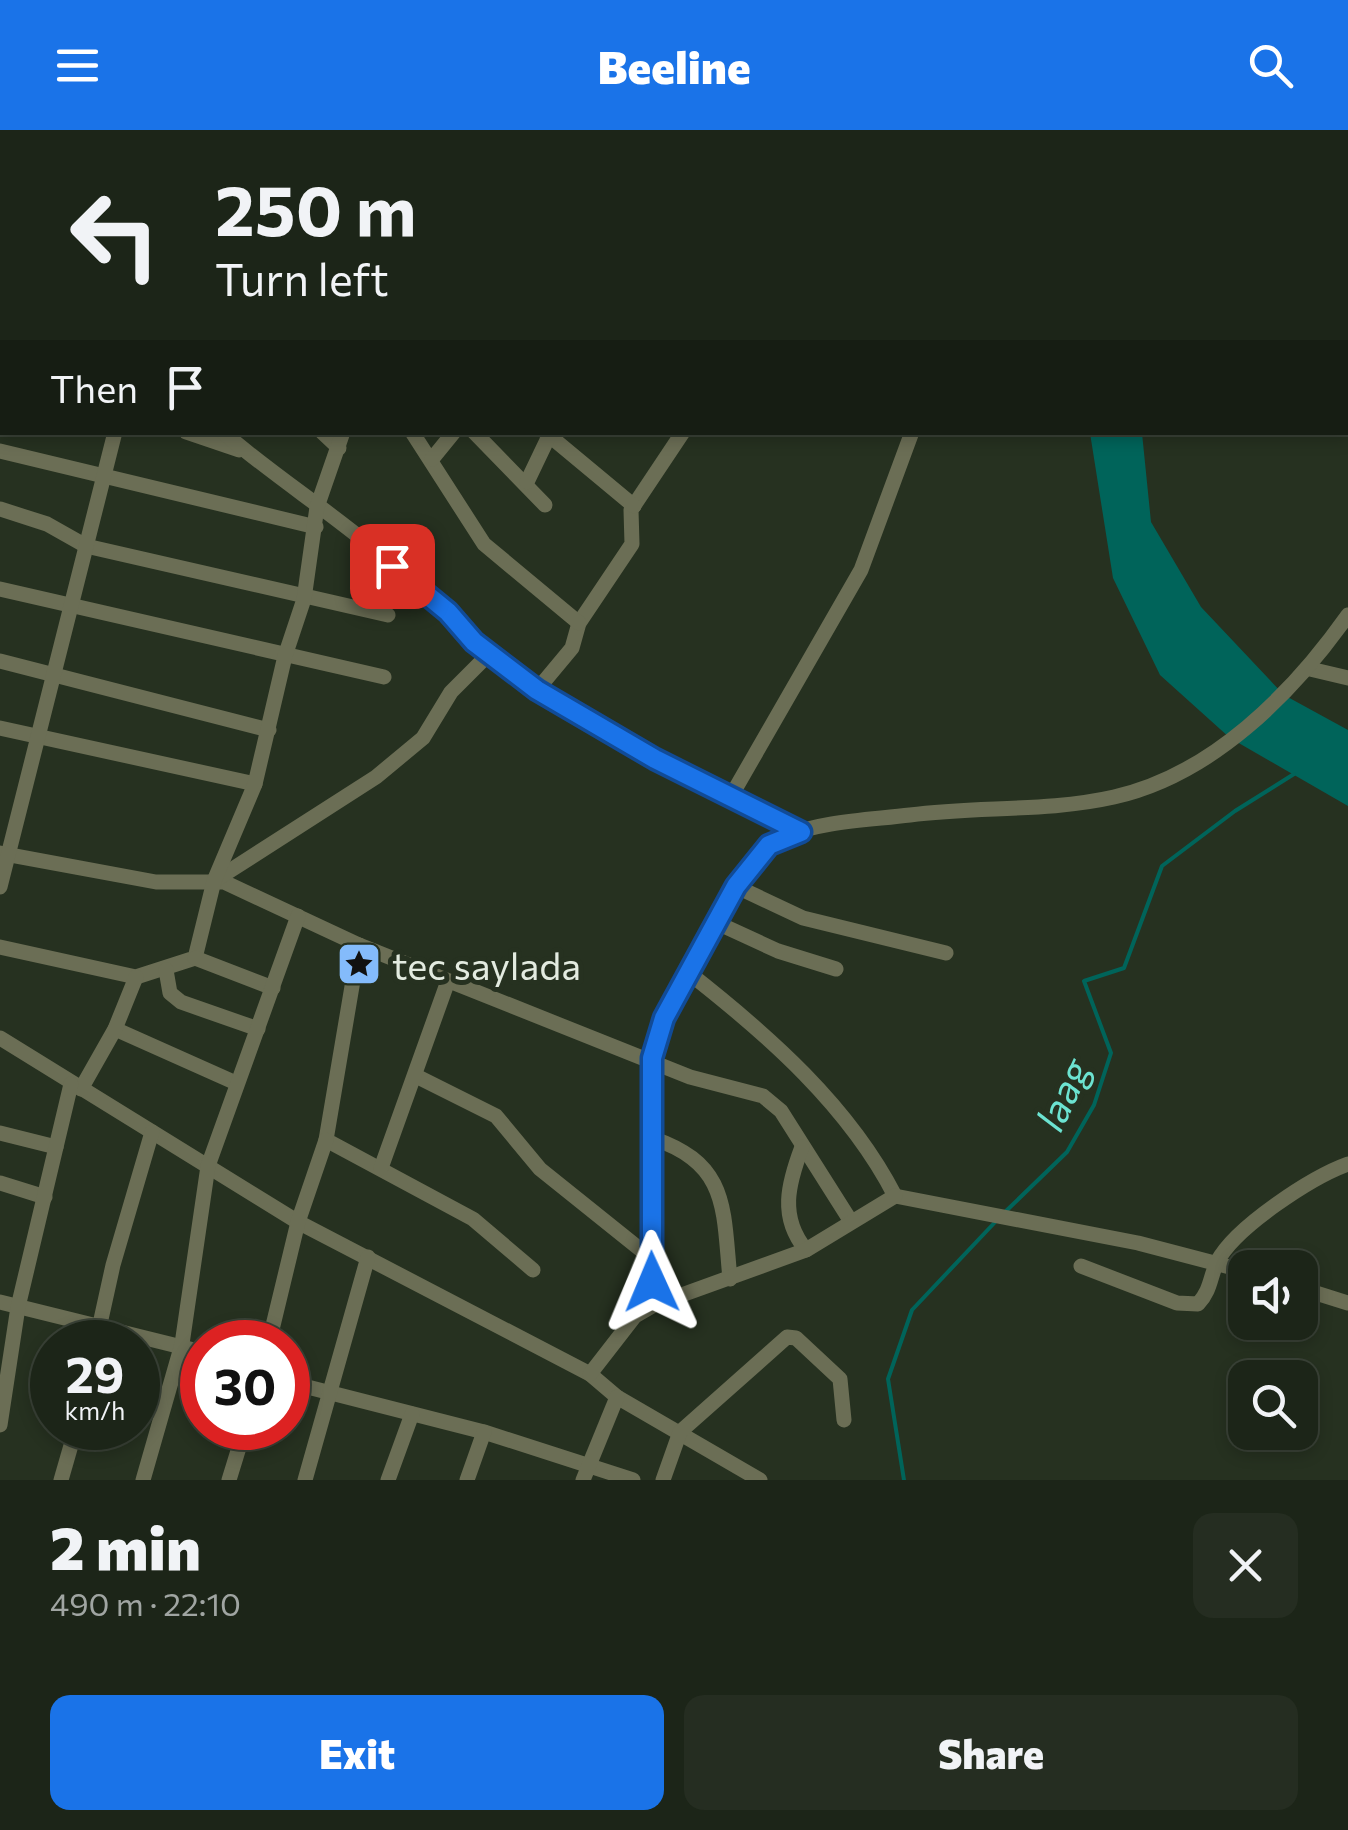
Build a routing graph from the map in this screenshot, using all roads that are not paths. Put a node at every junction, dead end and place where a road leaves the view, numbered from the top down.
1 (114, 435) edge
2 (195, 435) edge
3 (227, 435) edge
4 (414, 435) edge
5 (452, 435) edge
6 (476, 435) edge
7 (547, 435) edge
8 (548, 435) edge
9 (680, 435) edge
10 (911, 435) edge
11 (341, 440) edge
12 (0, 451) edge
13 (247, 453) junction
14 (432, 459) junction
15 (103, 479) junction
16 (527, 482) junction
17 (544, 505) dead end
18 (634, 506) junction
19 (0, 508) edge
20 (317, 508) junction
21 (316, 527) junction
22 (86, 546) junction
23 (0, 589) edge
24 (304, 599) junction
25 (71, 608) junction
26 (388, 615) dead end
27 (1348, 615) edge
28 (578, 623) junction
29 (489, 654) junction
30 (285, 656) junction
31 (0, 661) edge
32 (1310, 668) junction
33 (53, 676) junction
34 (384, 676) dead end
35 (1348, 678) edge
36 (537, 690) junction
37 (0, 728) edge
38 (269, 730) junction
39 (34, 737) junction
40 (256, 784) junction
41 (730, 798) junction
42 (801, 832) junction
43 (3, 853) edge
44 (214, 881) junction
45 (736, 886) junction
46 (0, 887) edge
47 (298, 916) junction
48 (714, 922) junction
49 (359, 945) junction
50 (0, 947) edge
51 (946, 953) dead end
52 (195, 958) junction
53 (836, 969) dead end
54 (166, 970) junction
55 (688, 974) junction
56 (136, 977) junction
57 (448, 981) junction
58 (273, 988) junction
59 (115, 1029) junction
60 (258, 1029) junction
61 (0, 1038) edge
62 (652, 1058) junction
63 (416, 1076) junction
64 (236, 1084) junction
65 (76, 1086) junction
66 (152, 1132) junction
67 (0, 1133) edge
68 (652, 1138) junction
69 (326, 1140) junction
70 (56, 1147) junction
71 (802, 1147) junction
72 (1348, 1164) edge
73 (208, 1166) junction
74 (380, 1168) junction
75 (0, 1183) edge
76 (46, 1196) junction
77 (895, 1196) junction
78 (850, 1220) junction
79 (298, 1222) junction
80 (806, 1250) junction
81 (368, 1257) junction
82 (651, 1258) junction
83 (1217, 1262) junction
84 (1081, 1266) dead end
85 (1228, 1266) edge
86 (533, 1270) dead end
87 (730, 1279) junction
88 (1318, 1293) edge
89 (0, 1302) edge
90 (1348, 1302) edge
91 (654, 1305) junction
92 (18, 1307) junction
93 (85, 1320) edge
94 (101, 1320) edge
95 (186, 1320) edge
96 (275, 1320) edge
97 (180, 1351) edge
98 (590, 1374) junction
99 (310, 1388) edge
100 (332, 1394) junction
101 (617, 1397) junction
102 (412, 1414) junction
103 (844, 1420) dead end
104 (0, 1425) edge
105 (484, 1432) junction
106 (680, 1432) junction
107 (70, 1450) edge
108 (238, 1450) edge
109 (586, 1473) edge
110 (61, 1480) edge
111 (143, 1480) edge
112 (229, 1480) edge
113 (305, 1480) edge
114 (388, 1480) edge
115 (468, 1480) edge
116 (634, 1480) edge
117 (663, 1480) edge
118 (760, 1480) edge

1 - 15 street
2 - 13 street
3 - 13 street
4 - 14 street
5 - 14 street
6 - 16 street
7 - 16 street
8 - 18 street
9 - 18 street
10 - 41 street
11 - 20 street
12 - 15 street
13 - 20 street
14 - 28 street
15 - 21 street
15 - 22 street
16 - 17 street
18 - 28 street
19 - 22 street
20 - 21 street
20 - 29 street
21 - 24 street
22 - 24 street
22 - 25 street
23 - 25 street
24 - 26 street
24 - 30 street
25 - 30 street
25 - 33 street
27 - 32 street
28 - 36 street
29 - 36 street
29 - 44 street
30 - 34 street
30 - 38 street
31 - 33 street
32 - 35 street
32 - 42 street
33 - 38 street
33 - 39 street
36 - 41 street
37 - 39 street
38 - 40 street
39 - 40 street
39 - 43 street
40 - 44 street
41 - 42 street
42 - 45 street
43 - 44 street
43 - 46 street
44 - 47 street
44 - 52 street
45 - 48 street
45 - 51 street
47 - 49 street
47 - 58 street
48 - 53 street
48 - 55 street
49 - 57 street
49 - 69 street
50 - 56 street
52 - 54 street
52 - 58 street
54 - 56 street
54 - 60 street
55 - 62 street
55 - 77 street
56 - 59 street
57 - 62 street
57 - 63 street
58 - 60 street
59 - 64 street
59 - 65 street
60 - 64 street
61 - 65 street
62 - 68 street
62 - 71 street
63 - 74 street
63 - 82 street
64 - 73 street
65 - 66 street
65 - 70 street
66 - 73 street
66 - 94 street
67 - 70 street
68 - 82 street
68 - 87 street
69 - 74 street
69 - 79 street
70 - 76 street
71 - 78 street
71 - 80 street
72 - 83 street
73 - 79 street
73 - 95 street
74 - 86 street
75 - 76 street
76 - 92 street
77 - 78 street
77 - 83 street
78 - 80 street
79 - 81 street
79 - 96 street
80 - 87 street
81 - 98 street
81 - 100 street
82 - 91 street
83 - 84 street
83 - 85 street
87 - 91 street
88 - 90 street
89 - 92 street
91 - 98 street
92 - 93 street
92 - 104 street
97 - 111 street
98 - 101 street
99 - 100 street
100 - 102 street
100 - 113 street
101 - 106 street
101 - 109 street
102 - 105 street
102 - 114 street
103 - 106 street
105 - 109 street
105 - 115 street
106 - 117 street
106 - 118 street
107 - 110 street
108 - 112 street
109 - 116 street

